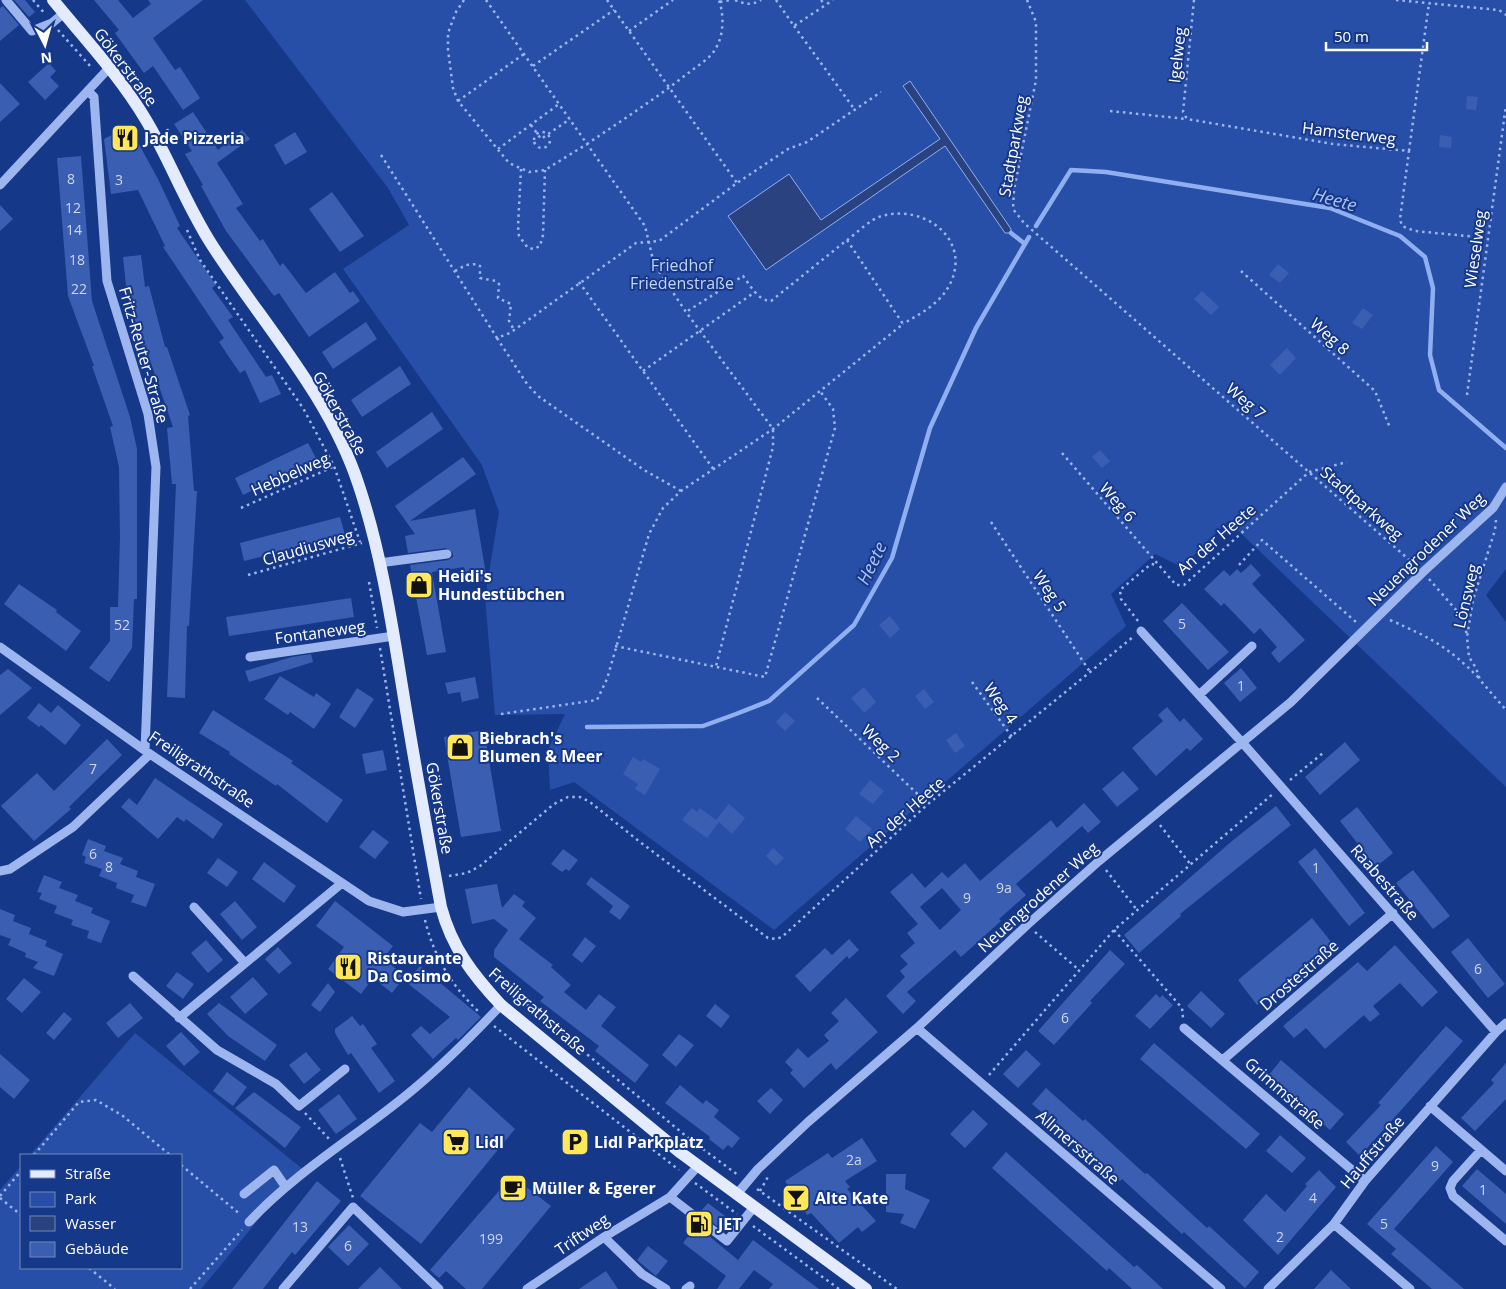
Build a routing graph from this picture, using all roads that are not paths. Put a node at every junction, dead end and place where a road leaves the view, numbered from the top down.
1 (6, 0) edge
2 (53, 0) edge
3 (64, 14) junction
4 (109, 68) junction
5 (88, 91) junction
6 (0, 185) edge
7 (1506, 487) edge
8 (447, 554) dead end
9 (379, 563) junction
10 (1141, 630) road end
11 (394, 636) junction
12 (1252, 646) dead end
13 (0, 647) edge
14 (250, 657) dead end
15 (1199, 695) junction
16 (1243, 743) junction
17 (148, 752) junction
18 (0, 871) edge
19 (342, 883) junction
20 (194, 907) dead end
21 (441, 907) junction
22 (1393, 913) junction
23 (245, 963) junction
24 (133, 976) dead end
25 (501, 1004) junction
26 (179, 1018) junction
27 (1506, 1023) edge
28 (917, 1028) junction
29 (1184, 1028) road end
30 (1496, 1032) junction
31 (1224, 1059) junction
32 (345, 1069) dead end
33 (1430, 1106) junction
34 (1481, 1150) junction
35 (698, 1166) junction
36 (1506, 1171) edge
37 (1365, 1181) junction
38 (285, 1186) junction
39 (244, 1194) dead end
40 (736, 1194) junction
41 (670, 1198) junction
42 (754, 1207) junction
43 (249, 1222) road end
44 (1334, 1224) junction
45 (604, 1236) junction
46 (1506, 1241) edge
47 (283, 1289) edge
48 (439, 1289) edge
49 (527, 1289) edge
50 (666, 1289) edge
51 (866, 1289) edge
52 (1221, 1289) edge
53 (1268, 1289) edge
54 (1410, 1289) edge

1 - 3 street
2 - 3 main road, Gökerstraße
3 - 4 main road, Gökerstraße
4 - 5 street
4 - 9 main road, Gökerstraße
5 - 6 street
5 - 17 street, Fritz-Reuter-Straße
7 - 16 street, Neuengrodener Weg
8 - 9 street
9 - 11 main road, Gökerstraße
10 - 15 street, Raabestraße
11 - 14 street, Fontaneweg
11 - 21 main road, Gökerstraße
12 - 15 street
13 - 17 street, Freiligrathstraße
15 - 16 street, Raabestraße
16 - 22 street, Raabestraße
16 - 28 street, Neuengrodener Weg
17 - 18 street
17 - 19 street, Freiligrathstraße
19 - 21 street, Freiligrathstraße
19 - 23 street
20 - 23 street
21 - 25 main road, Freiligrathstraße
22 - 30 street, Raabestraße
22 - 31 street, Drostestraße
23 - 26 street
24 - 26 street
25 - 35 main road, Freiligrathstraße
25 - 38 street
26 - 32 street
27 - 30 street
28 - 40 street, Neuengrodener Weg
28 - 52 street, Allmersstraße
29 - 31 street, Grimmstraße
30 - 33 street, Hauffstraße
31 - 37 street, Grimmstraße
33 - 34 street
33 - 37 street, Hauffstraße
34 - 36 street
34 - 46 street
35 - 40 main road, Freiligrathstraße
35 - 41 street, Triftweg
37 - 44 street, Hauffstraße
38 - 39 street
38 - 43 street
40 - 42 main road, Freiligrathstraße
41 - 42 street
41 - 45 street, Triftweg
42 - 51 main road, Freiligrathstraße
44 - 53 street, Hauffstraße
44 - 54 street
45 - 49 street, Triftweg
45 - 50 street
47 - 48 street

